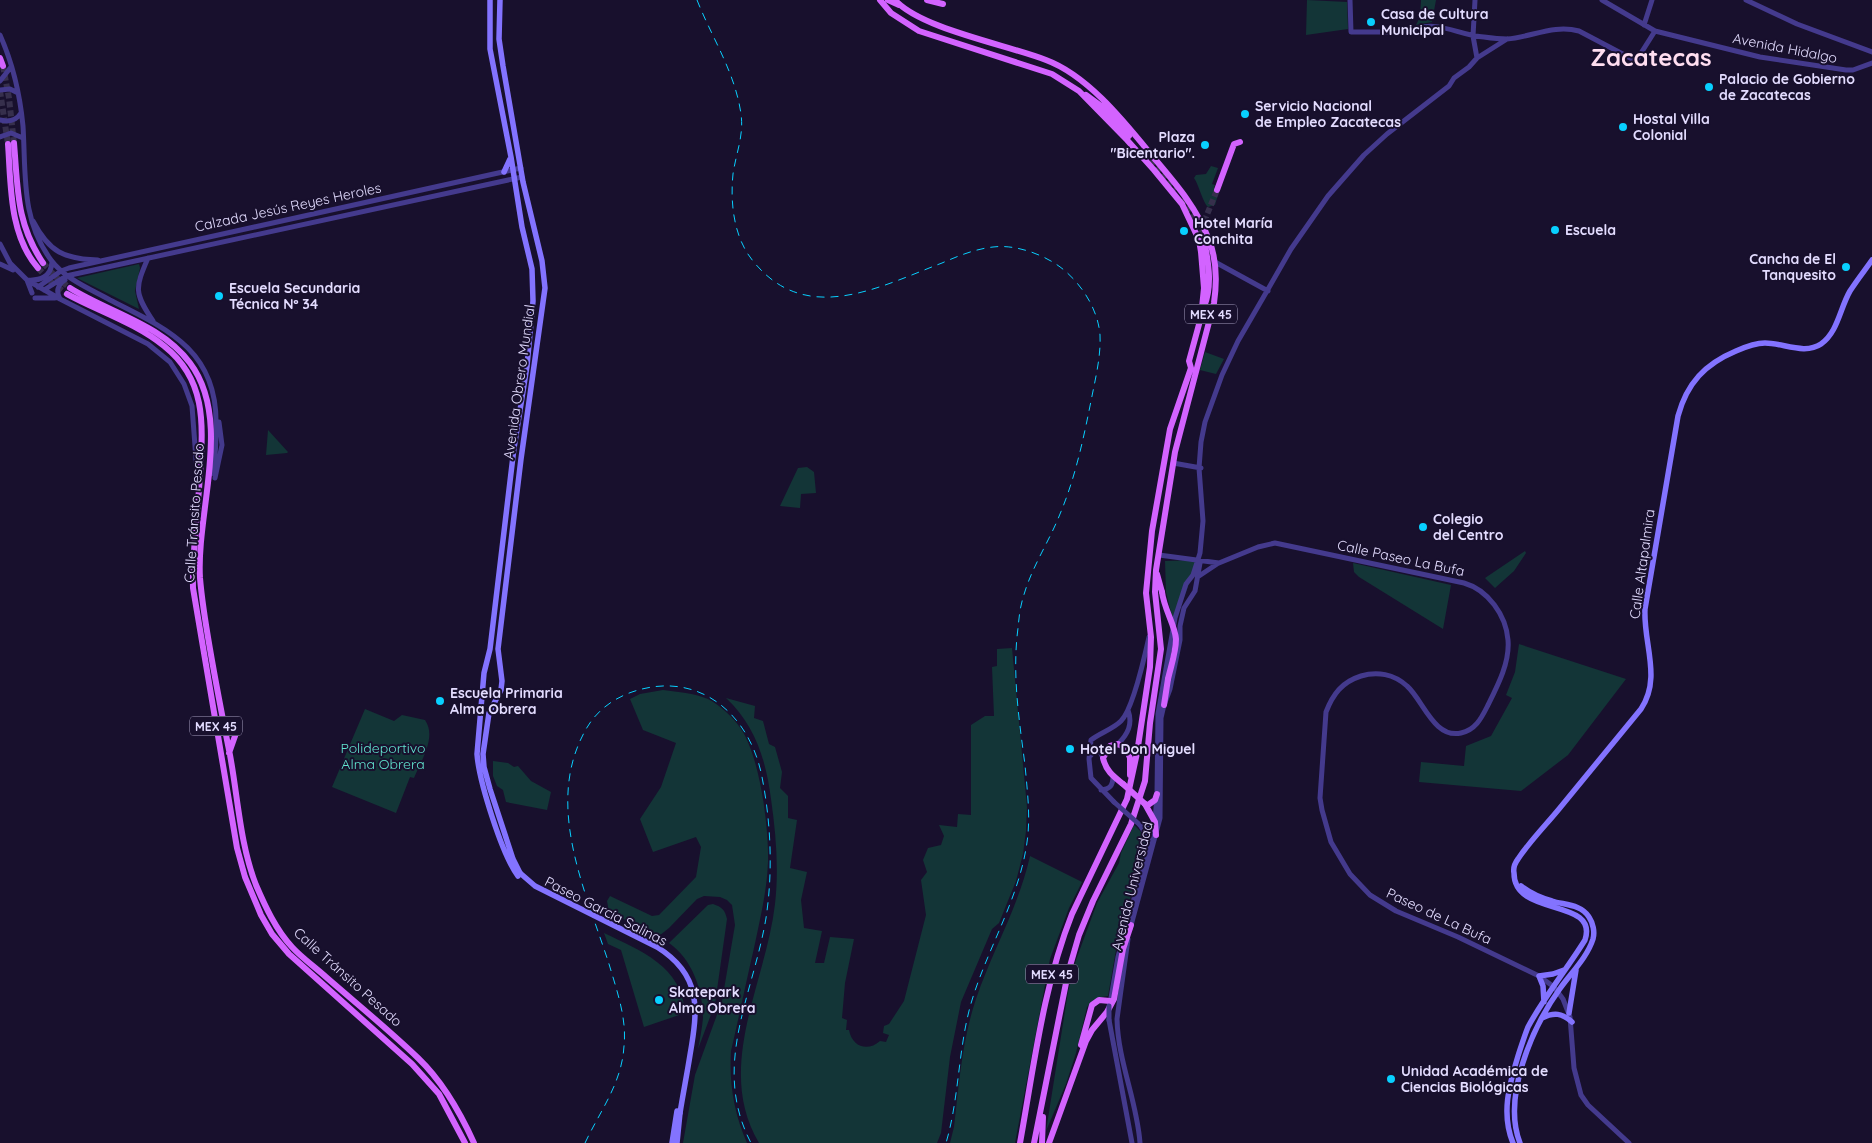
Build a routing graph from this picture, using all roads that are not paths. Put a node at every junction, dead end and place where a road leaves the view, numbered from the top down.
1 (490, 0) edge
2 (500, 0) edge
3 (880, 0) edge
4 (888, 0) edge
5 (927, 0) edge
6 (1475, 0) edge
7 (1602, 0) edge
8 (1652, 0) edge
9 (1746, 0) edge
10 (1351, 1) edge
11 (898, 3) edge
12 (943, 4) dead end
13 (1644, 25) junction
14 (1655, 31) junction
15 (0, 35) edge
16 (1473, 36) junction
17 (1507, 39) junction
18 (1872, 52) edge
19 (0, 58) edge
20 (1477, 58) junction
21 (1872, 63) edge
22 (3, 66) dead end
23 (11, 67) junction
24 (0, 81) edge
25 (0, 90) edge
26 (1079, 91) junction
27 (18, 94) junction
28 (21, 112) junction
29 (0, 120) edge
30 (0, 138) edge
31 (23, 138) junction
32 (1240, 142) dead end
33 (11, 144) tunnel mouth
34 (1144, 154) tunnel mouth
35 (511, 157) junction
36 (521, 168) junction
37 (513, 170) junction
38 (504, 172) junction
39 (522, 177) junction
40 (514, 178) junction
41 (1217, 190) tunnel mouth
42 (29, 214) junction
43 (0, 244) edge
44 (1205, 245) tunnel mouth
45 (148, 258) junction
46 (106, 260) junction
47 (1872, 260) edge
48 (52, 262) junction
49 (1215, 262) junction
50 (0, 264) edge
51 (40, 265) tunnel mouth
52 (16, 271) junction
53 (61, 272) junction
54 (66, 276) junction
55 (27, 280) junction
56 (73, 280) junction
57 (38, 287) junction
58 (44, 290) junction
59 (1267, 291) junction
60 (60, 299) junction
61 (1201, 317) junction
62 (153, 321) junction
63 (218, 416) junction
64 (1173, 464) junction
65 (1200, 468) junction
66 (215, 478) dead end
67 (208, 487) junction
68 (199, 491) junction
69 (1159, 555) junction
70 (1199, 560) junction
71 (1219, 563) junction
72 (1156, 570) junction
73 (1198, 576) junction
74 (1180, 602) junction
75 (1184, 608) junction
76 (1150, 632) junction
77 (1164, 705) junction
78 (1128, 710) junction
79 (235, 736) dead end
80 (1118, 744) junction
81 (229, 753) junction
82 (1103, 758) junction
83 (1089, 759) junction
84 (481, 767) junction
85 (1113, 776) junction
86 (1131, 784) junction
87 (1101, 790) junction
88 (1157, 794) junction
89 (1320, 798) joint
90 (1146, 804) junction
91 (1159, 811) junction
92 (1158, 820) junction
93 (1140, 825) junction
94 (1156, 835) joint
95 (1148, 847) junction
96 (1515, 882) junction
97 (1131, 924) junction
98 (1577, 966) junction
99 (1566, 969) junction
100 (1539, 976) junction
101 (1556, 989) junction
102 (1110, 1001) junction
103 (1544, 1002) junction
104 (1569, 1013) junction
105 (1542, 1018) junction
106 (1572, 1022) junction
107 (1077, 1061) junction
108 (1043, 1101) junction
109 (678, 1112) junction
110 (1048, 1141) edge
111 (465, 1143) edge
112 (474, 1143) edge
113 (672, 1143) edge
114 (677, 1143) edge
115 (1020, 1143) edge
116 (1034, 1143) edge
117 (1042, 1143) edge
118 (1132, 1143) edge
119 (1140, 1143) edge
120 (1513, 1143) edge
121 (1520, 1143) edge
122 (1629, 1143) edge

1 - 35 main road, Avenida Obrero Mundial
2 - 36 main road, Avenida Obrero Mundial
3 - 26 main road, MEX 45
4 - 11 main road
5 - 12 main road
6 - 16 street
7 - 13 street, Avenida Hidalgo
8 - 13 street
9 - 18 street
10 - 16 street
11 - 49 main road, MEX 45
13 - 14 street, Avenida Hidalgo
14 - 17 street
14 - 21 street, Avenida Hidalgo
15 - 23 street
16 - 17 street
16 - 20 street
17 - 20 street
19 - 22 main road
20 - 59 street
23 - 24 street
23 - 27 street
25 - 27 street
26 - 34 main road
26 - 61 main road, MEX 45
27 - 28 street
28 - 29 street
28 - 31 street
30 - 31 street
31 - 42 street
32 - 41 main road
33 - 51 main road
35 - 37 main road, Avenida Obrero Mundial
35 - 38 main road
36 - 37 street, Calzada Jesús Reyes Heroles
36 - 39 main road, Avenida Obrero Mundial
37 - 38 street, Calzada Jesús Reyes Heroles
37 - 40 main road, Avenida Obrero Mundial
38 - 46 street, Calzada Jesús Reyes Heroles
39 - 40 street, Calzada Jesús Reyes Heroles
39 - 84 main road, Avenida Obrero Mundial
40 - 45 street, Calzada Jesús Reyes Heroles
40 - 84 main road, Avenida Obrero Mundial
42 - 46 street
42 - 48 street
43 - 52 street
44 - 61 main road
45 - 54 street, Calzada Jesús Reyes Heroles
45 - 62 street
46 - 53 street, Calzada Jesús Reyes Heroles
47 - 96 main road, Calle Altapalmira
48 - 53 street
48 - 55 street
49 - 59 street
49 - 64 main road, MEX 45
50 - 52 street
52 - 55 street
53 - 54 street
53 - 57 street, Calzada Jesús Reyes Heroles
54 - 56 street
54 - 58 street
55 - 57 street
55 - 60 street
56 - 60 street
56 - 62 street
57 - 58 street
58 - 60 street
59 - 65 street
60 - 68 street
61 - 76 main road, MEX 45
62 - 63 street
63 - 66 street
63 - 67 street
64 - 65 street
64 - 69 main road, MEX 45
65 - 70 street
67 - 68 main road, Calle Tránsito Pesado / MEX 45
67 - 81 main road, Calle Tránsito Pesado / MEX 45
68 - 111 main road, Calle Tránsito Pesado / MEX 45
69 - 70 street
69 - 72 main road, MEX 45
70 - 71 street
70 - 73 street
70 - 74 street
71 - 73 street, Calle Paseo La Bufa
71 - 89 street, Calle Paseo La Bufa
72 - 77 main road, bridge
72 - 108 main road, MEX 45
73 - 75 street
74 - 75 street
74 - 88 street
75 - 77 street
76 - 78 street
76 - 86 main road, MEX 45
77 - 91 street
78 - 80 street
78 - 83 street
79 - 81 main road
80 - 82 main road
80 - 86 main road
81 - 112 main road, Calle Tránsito Pesado / MEX 45
82 - 83 street
82 - 85 main road
83 - 87 street
84 - 109 main road, Paseo García Salinas, bridge
85 - 87 street
85 - 90 main road, bridge
86 - 115 main road, MEX 45
87 - 93 street, bridge
88 - 90 main road
88 - 91 street
89 - 100 street, Paseo de La Bufa
90 - 92 main road
91 - 92 street, Avenida Universidad
92 - 93 street
92 - 94 main road
92 - 95 street, Avenida Universidad
93 - 95 street
94 - 97 street, Avenida Universidad
95 - 102 street, Avenida Universidad
96 - 98 main road
96 - 99 main road
97 - 107 main road
97 - 119 street, Avenida Universidad
98 - 101 main road
98 - 104 main road
99 - 100 main road
99 - 101 main road
100 - 101 street, Paseo de La Bufa
100 - 103 main road
101 - 103 main road
101 - 104 street
101 - 105 main road
102 - 107 main road
102 - 118 street, Avenida Universidad, bridge
103 - 120 main road
104 - 106 street
105 - 106 main road
105 - 121 main road
106 - 122 street
107 - 110 main road
108 - 116 main road, MEX 45
108 - 117 main road
109 - 113 main road, Paseo García Salinas
109 - 114 main road, Paseo García Salinas

